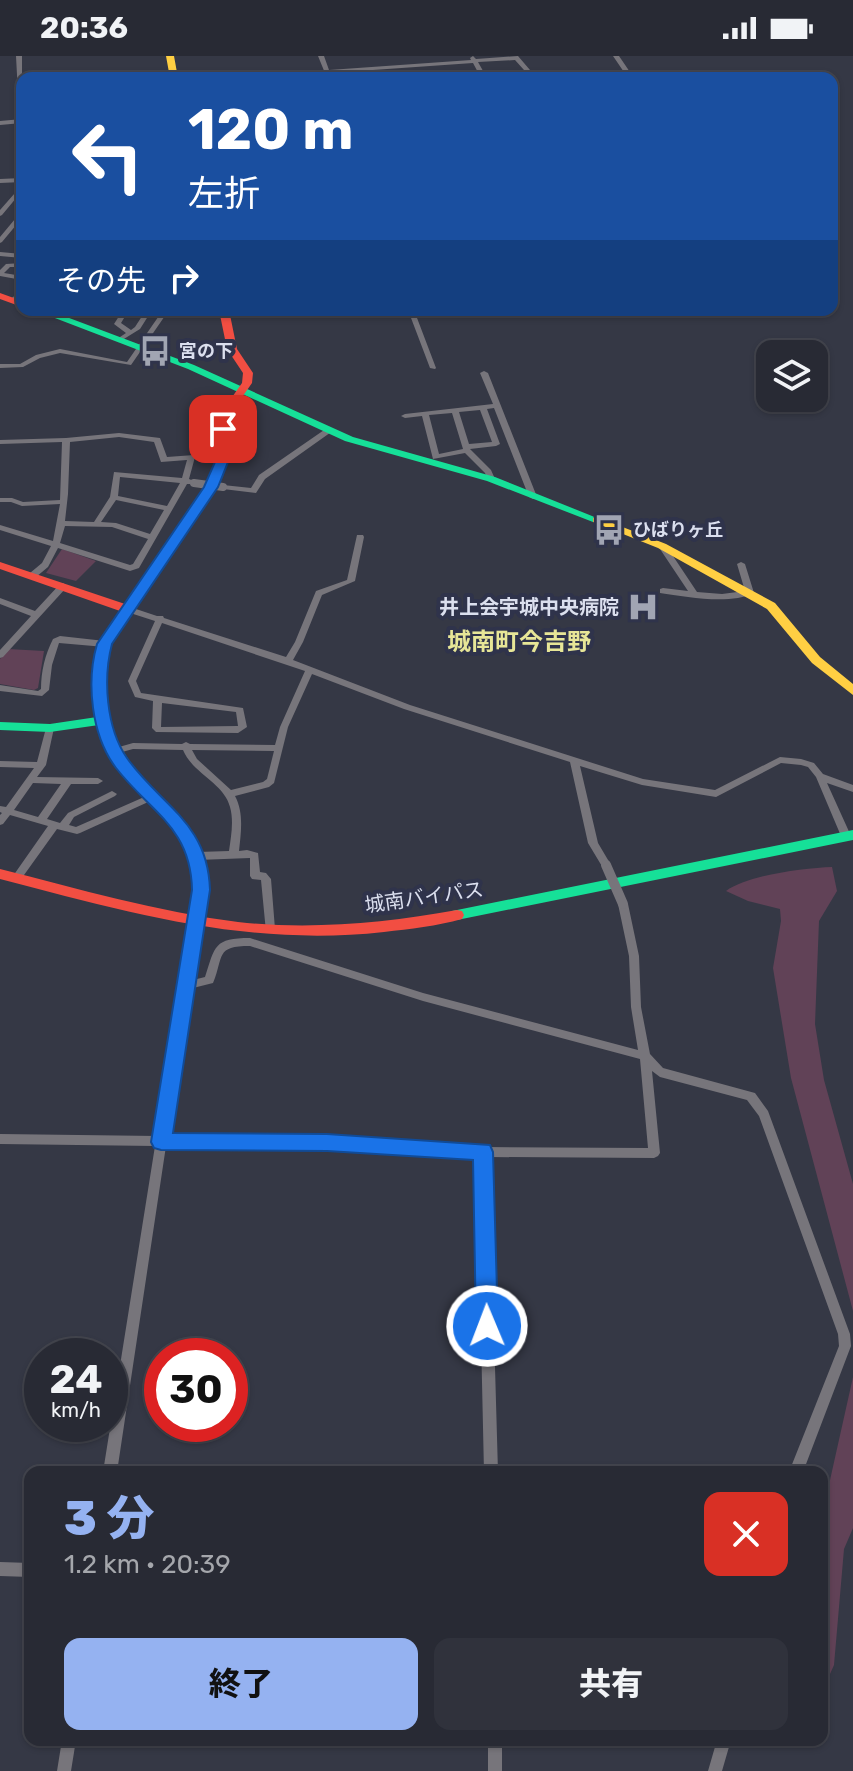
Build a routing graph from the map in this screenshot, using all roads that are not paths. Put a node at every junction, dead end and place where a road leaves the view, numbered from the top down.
1 (515, 57) edge
2 (474, 58) edge
3 (354, 72) edge
4 (16, 194) edge
5 (2, 212) edge
6 (16, 221) edge
7 (0, 241) edge
8 (16, 265) edge
9 (16, 277) edge
10 (62, 316) edge
11 (122, 316) edge
12 (144, 316) edge
13 (162, 316) edge
14 (225, 316) edge
15 (413, 316) edge
16 (125, 337) junction
17 (141, 348) junction
18 (0, 366) edge
19 (433, 368) dead end
20 (484, 373) dead end
21 (243, 389) junction
22 (497, 406) junction
23 (483, 407) junction
24 (455, 410) junction
25 (425, 414) junction
26 (405, 416) dead end
27 (330, 430) junction
28 (66, 440) junction
29 (0, 442) edge
30 (466, 448) junction
31 (491, 479) junction
32 (189, 482) junction
33 (114, 497) junction
34 (533, 497) junction
35 (0, 500) edge
36 (62, 502) junction
37 (169, 509) junction
38 (60, 523) junction
39 (97, 523) junction
40 (0, 527) edge
41 (360, 537) dead end
42 (153, 538) junction
43 (57, 545) junction
44 (662, 546) junction
45 (741, 564) dead end
46 (0, 565) edge
47 (33, 575) junction
48 (63, 586) junction
49 (663, 591) dead end
50 (693, 592) junction
51 (750, 593) junction
52 (0, 602) edge
53 (127, 609) junction
54 (37, 615) junction
55 (160, 618) junction
56 (105, 644) junction
57 (0, 655) edge
58 (288, 661) junction
59 (310, 669) junction
60 (0, 688) edge
61 (853, 691) edge
62 (158, 699) junction
63 (105, 720) junction
64 (0, 726) edge
65 (50, 728) junction
66 (186, 745) junction
67 (279, 748) junction
68 (115, 751) junction
69 (574, 759) junction
70 (0, 764) edge
71 (41, 765) junction
72 (820, 776) junction
73 (31, 780) junction
74 (68, 781) junction
75 (98, 781) dead end
76 (853, 789) edge
77 (112, 794) dead end
78 (229, 794) junction
79 (154, 796) junction
80 (4, 810) edge
81 (41, 820) junction
82 (0, 822) edge
83 (58, 826) junction
84 (850, 836) edge
85 (234, 854) junction
86 (198, 856) junction
87 (0, 874) edge
88 (16, 879) junction
89 (197, 920) junction
90 (270, 929) junction
91 (185, 986) junction
92 (645, 1056) junction
93 (0, 1139) edge
94 (161, 1142) junction
95 (483, 1152) junction
96 (111, 1466) edge
97 (491, 1466) edge
98 (798, 1466) edge
99 (0, 1569) edge
100 (24, 1570) edge
101 (68, 1746) edge
102 (495, 1746) edge
103 (722, 1746) edge
104 (64, 1771) edge
105 (495, 1771) edge
106 (715, 1771) edge

1 - 2 street
2 - 3 street
4 - 5 street
6 - 7 street
8 - 9 street
10 - 16 main road
11 - 16 street
12 - 16 street
13 - 17 street
14 - 21 main road
15 - 19 street
16 - 17 main road
17 - 18 street
17 - 21 main road
20 - 22 street
21 - 27 main road
21 - 53 main road
22 - 23 street
22 - 34 street
23 - 24 street
23 - 30 street
24 - 25 street
24 - 30 street
25 - 26 street
25 - 30 street
27 - 31 main road
27 - 32 street, bridge
28 - 29 street
28 - 32 street
28 - 36 street
30 - 31 street
31 - 34 main road
32 - 33 street
32 - 37 street
33 - 37 street
33 - 39 street
34 - 44 main road
35 - 36 street
36 - 38 street
37 - 42 street
38 - 39 street
38 - 43 street
39 - 42 street
40 - 43 street
41 - 58 street
42 - 43 street
43 - 47 street
44 - 50 street
44 - 51 main road
45 - 51 street
46 - 47 main road
47 - 48 main road
48 - 53 main road
48 - 54 street
49 - 50 street
50 - 51 street
51 - 61 main road
52 - 54 street
53 - 55 street
53 - 56 main road
54 - 57 street
55 - 58 street
55 - 62 street
56 - 60 street
56 - 63 main road
58 - 59 street
59 - 67 street
59 - 69 street
62 - 62 street
63 - 65 main road
63 - 68 main road
64 - 65 main road
65 - 71 street
66 - 67 street
66 - 68 street
66 - 78 street
67 - 78 street
68 - 79 main road
69 - 72 street
69 - 92 street, bridge
70 - 71 street
71 - 73 street
72 - 76 street
72 - 84 street
73 - 74 street
73 - 80 street
74 - 75 street
74 - 81 street
77 - 83 street
78 - 85 street
79 - 83 street
79 - 86 main road
80 - 81 street
80 - 82 street
81 - 83 street
83 - 88 street
84 - 90 main road, 城南バイパス
85 - 86 street
85 - 90 street
86 - 89 main road
87 - 88 main road, 城南バイパス
88 - 89 main road, 城南バイパス
89 - 90 main road, 城南バイパス
89 - 91 main road
91 - 92 street
91 - 94 main road
92 - 95 street
92 - 98 street
93 - 94 street
94 - 95 street
94 - 96 street
95 - 97 street
99 - 100 street
101 - 104 street
102 - 105 street
103 - 106 street

